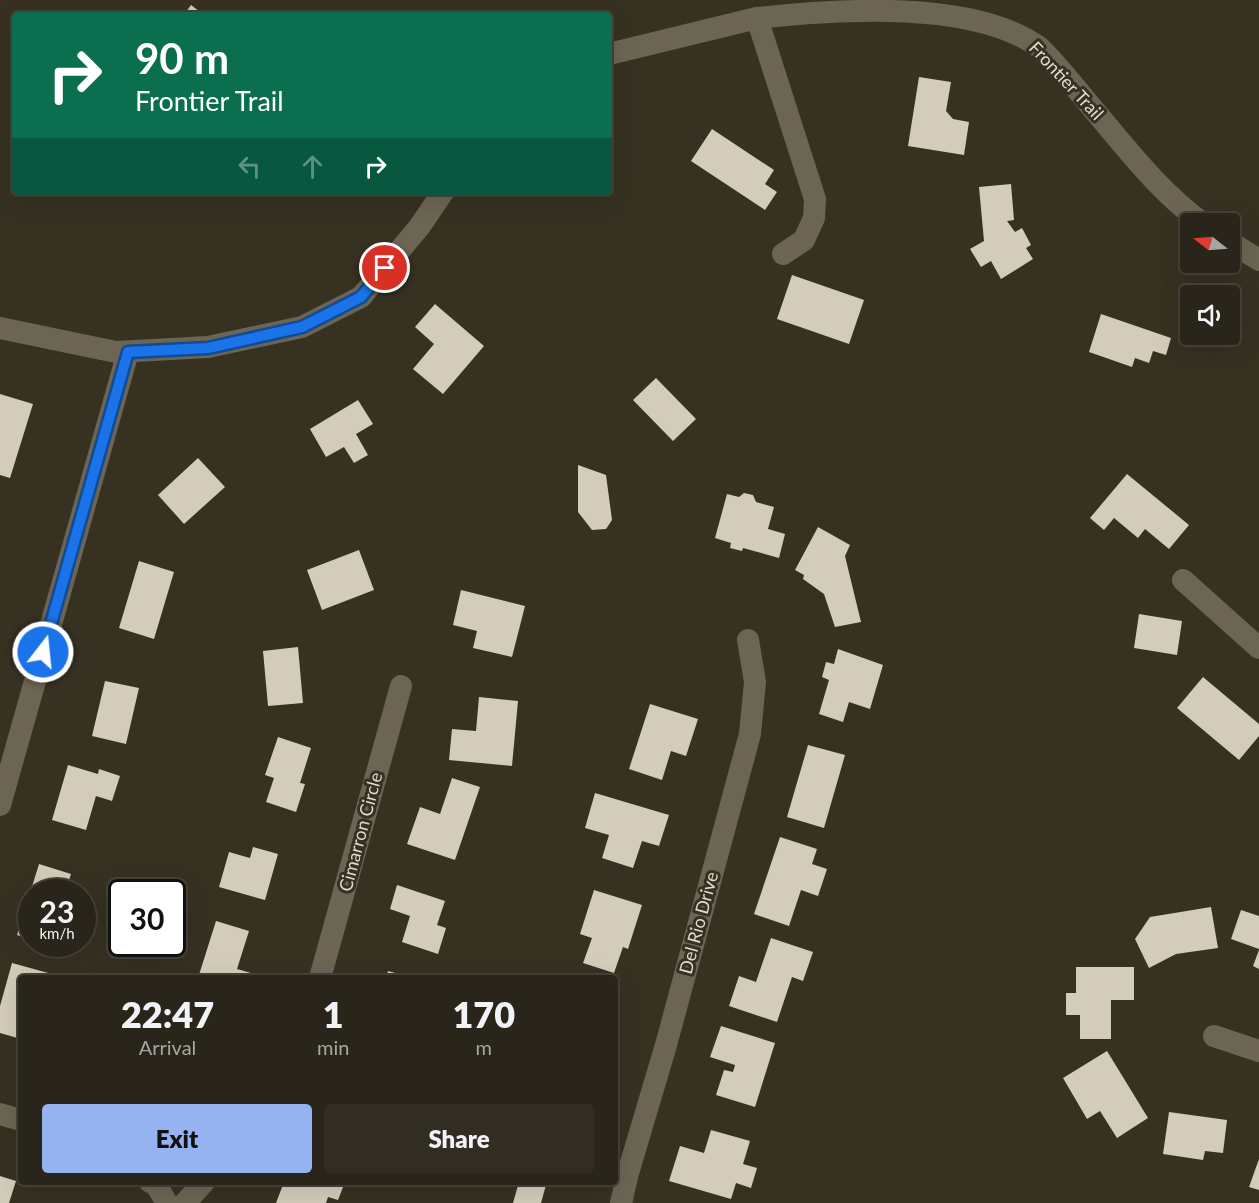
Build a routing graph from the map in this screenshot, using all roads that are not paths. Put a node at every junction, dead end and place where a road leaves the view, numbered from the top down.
1 (976, 7) edge
2 (757, 18) junction
3 (612, 53) edge
4 (440, 195) edge
5 (1189, 213) edge
6 (1240, 248) edge
7 (783, 254) dead end
8 (1259, 260) edge
9 (0, 328) edge
10 (128, 352) junction
11 (1183, 580) dead end
12 (748, 640) dead end
13 (1259, 648) edge
14 (401, 686) dead end
15 (0, 805) edge
16 (321, 975) edge
17 (1214, 1036) dead end
18 (1259, 1051) edge
19 (0, 1114) edge
20 (18, 1119) edge
21 (156, 1185) edge
22 (201, 1185) edge
23 (167, 1203) edge
24 (185, 1203) edge
25 (621, 1203) edge

1 - 2 street, Frontier Trail
1 - 5 street, Frontier Trail
2 - 3 street, Frontier Trail
2 - 7 street
4 - 10 street
6 - 8 street
9 - 10 street
10 - 15 street
11 - 13 street
12 - 25 street, Del Rio Drive
14 - 16 street, Cimarron Circle
17 - 18 street
19 - 20 street
21 - 23 street
22 - 24 street

